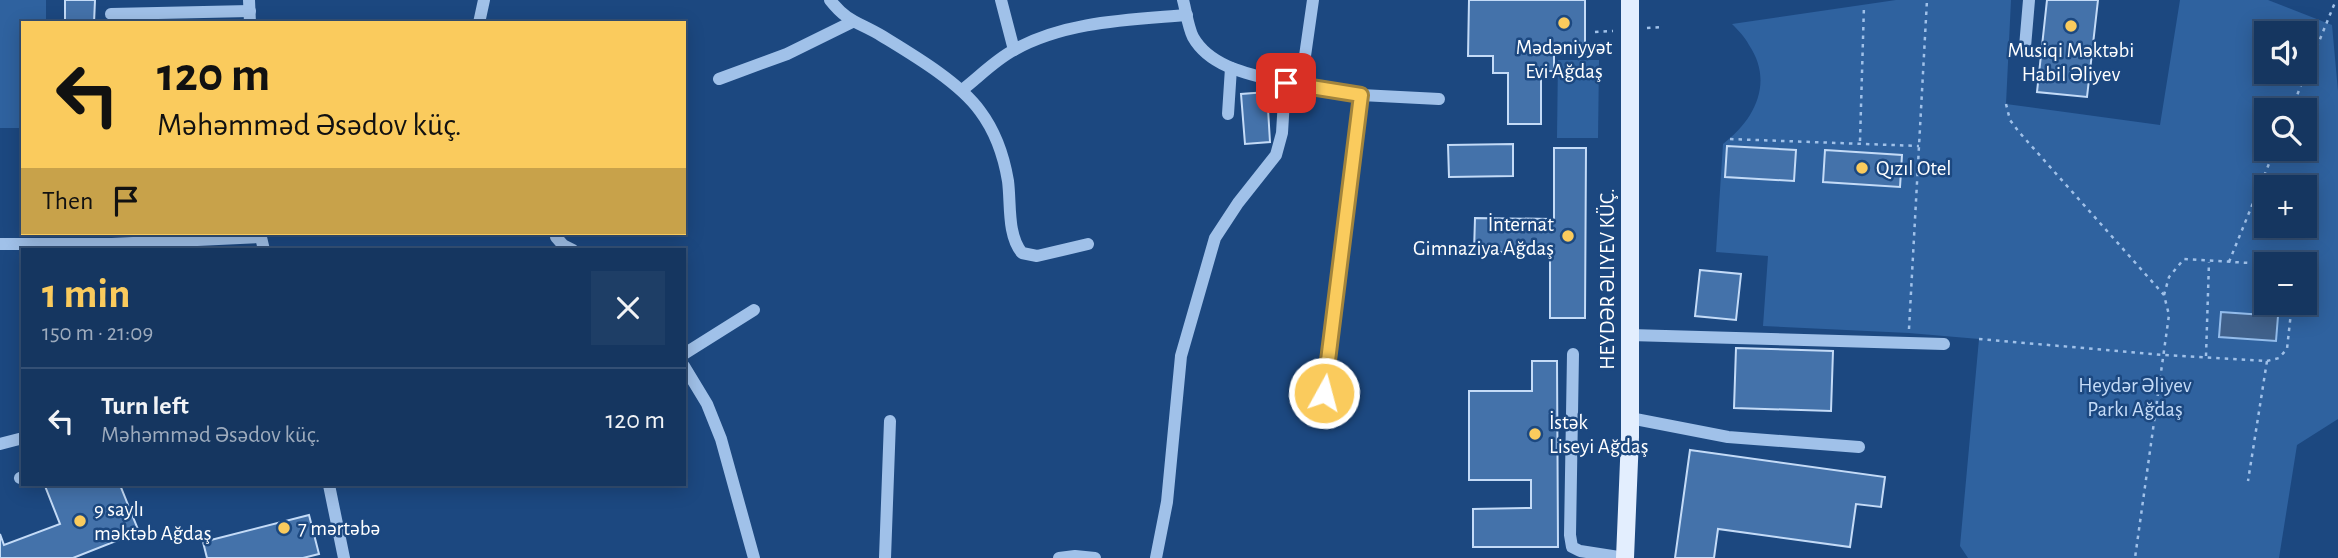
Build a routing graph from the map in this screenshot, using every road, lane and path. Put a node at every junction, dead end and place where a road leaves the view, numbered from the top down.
1 (484, 0) edge
2 (830, 0) edge
3 (1001, 0) edge
4 (1183, 0) edge
5 (1313, 0) edge
6 (1630, 0) edge
7 (1927, 0) edge
8 (2029, 0) edge
9 (2336, 0) edge
10 (1864, 5) dead end
11 (250, 11) edge
12 (111, 14) dead end
13 (1187, 15) junction
14 (479, 21) edge
15 (852, 22) junction
16 (2025, 47) dead end
17 (1014, 50) junction
18 (1231, 68) junction
19 (719, 79) dead end
20 (1286, 83) junction
21 (1301, 84) junction
22 (962, 90) junction
23 (1361, 95) junction
24 (2296, 98) edge
25 (1439, 99) dead end
26 (2006, 104) dead end
27 (1228, 114) dead end
28 (1730, 139) dead end
29 (1860, 143) junction
30 (1919, 146) junction
31 (2270, 161) edge
32 (260, 235) edge
33 (556, 235) edge
34 (0, 244) edge
35 (1088, 244) dead end
36 (568, 248) edge
37 (2209, 261) junction
38 (2229, 262) junction
39 (2254, 263) edge
40 (2164, 295) junction
41 (754, 310) dead end
42 (2291, 315) edge
43 (1909, 333) dead end
44 (1630, 335) junction
45 (1979, 339) dead end
46 (1944, 344) dead end
47 (686, 353) edge
48 (1573, 354) dead end
49 (2164, 355) junction
50 (2206, 356) junction
51 (2267, 361) junction
52 (686, 369) edge
53 (1324, 393) dead end
54 (1630, 418) junction
55 (890, 421) dead end
56 (21, 439) edge
57 (0, 444) edge
58 (1859, 447) dead end
59 (2248, 481) dead end
60 (329, 486) edge
61 (344, 558) edge
62 (754, 558) edge
63 (885, 558) edge
64 (1059, 558) edge
65 (1095, 558) edge
66 (1156, 558) edge
67 (1625, 558) edge
68 (2135, 558) edge

1 - 14 street
2 - 15 street
3 - 17 street
4 - 13 street
5 - 21 street
6 - 44 main road, HEYDƏR ƏLIYEV KÜÇ.
7 - 30 path
8 - 16 street
9 - 24 path
10 - 29 path
11 - 12 street
13 - 17 street
13 - 18 street
15 - 19 street
15 - 22 street
17 - 22 street
18 - 20 street
18 - 27 street
20 - 21 street
20 - 66 street
21 - 23 street
22 - 35 street
23 - 25 street
23 - 53 street
26 - 40 path
28 - 29 path
29 - 30 path
30 - 43 path
31 - 38 path
32 - 34 street
33 - 36 street
37 - 38 path
37 - 40 path
37 - 50 path
38 - 39 path
40 - 49 path
41 - 47 street
42 - 51 path
44 - 46 street
44 - 54 main road, HEYDƏR ƏLIYEV KÜÇ.
45 - 49 path
48 - 67 street
49 - 50 path
49 - 68 path
50 - 51 path
51 - 59 path
52 - 62 street
54 - 58 street
54 - 67 main road, HEYDƏR ƏLIYEV KÜÇ.
55 - 63 street
56 - 57 street
60 - 61 street
64 - 65 street

